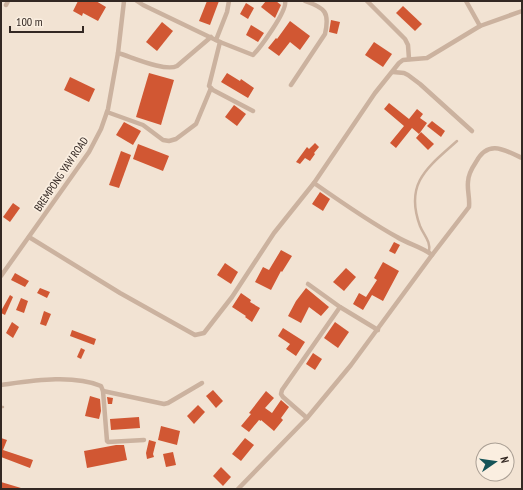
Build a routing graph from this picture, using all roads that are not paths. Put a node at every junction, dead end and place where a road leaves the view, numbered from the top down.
1 (124, 1) edge
2 (137, 1) edge
3 (230, 1) edge
4 (286, 1) edge
5 (305, 1) edge
6 (367, 1) edge
7 (466, 1) edge
8 (522, 11) edge
9 (480, 26) junction
10 (211, 37) junction
11 (218, 41) junction
12 (118, 53) junction
13 (409, 59) junction
14 (393, 72) junction
15 (290, 85) dead end
16 (211, 88) junction
17 (254, 111) dead end
18 (107, 112) junction
19 (472, 132) dead end
20 (457, 141) dead end
21 (522, 158) edge
22 (314, 183) junction
23 (29, 237) junction
24 (430, 254) junction
25 (1, 276) edge
26 (308, 284) dead end
27 (340, 307) junction
28 (378, 330) junction
29 (202, 383) dead end
30 (1, 386) edge
31 (103, 391) junction
32 (307, 418) junction
33 (144, 440) dead end
34 (238, 489) edge

1 - 12 street, BREMPONG YAW ROAD
2 - 10 street
3 - 11 street
4 - 11 street
5 - 15 street
6 - 13 street
7 - 9 street
8 - 9 street
9 - 13 street
10 - 11 street
10 - 12 street
11 - 16 street
12 - 18 street, BREMPONG YAW ROAD
13 - 14 street
14 - 19 street
14 - 22 street
16 - 17 street
16 - 18 street
18 - 23 street, BREMPONG YAW ROAD
20 - 24 lane
21 - 24 street
22 - 23 street
22 - 24 street
23 - 25 street, BREMPONG YAW ROAD
24 - 28 street
26 - 27 street
27 - 28 street
27 - 32 street
28 - 32 street
29 - 31 street
30 - 31 street
31 - 33 street
32 - 34 street

